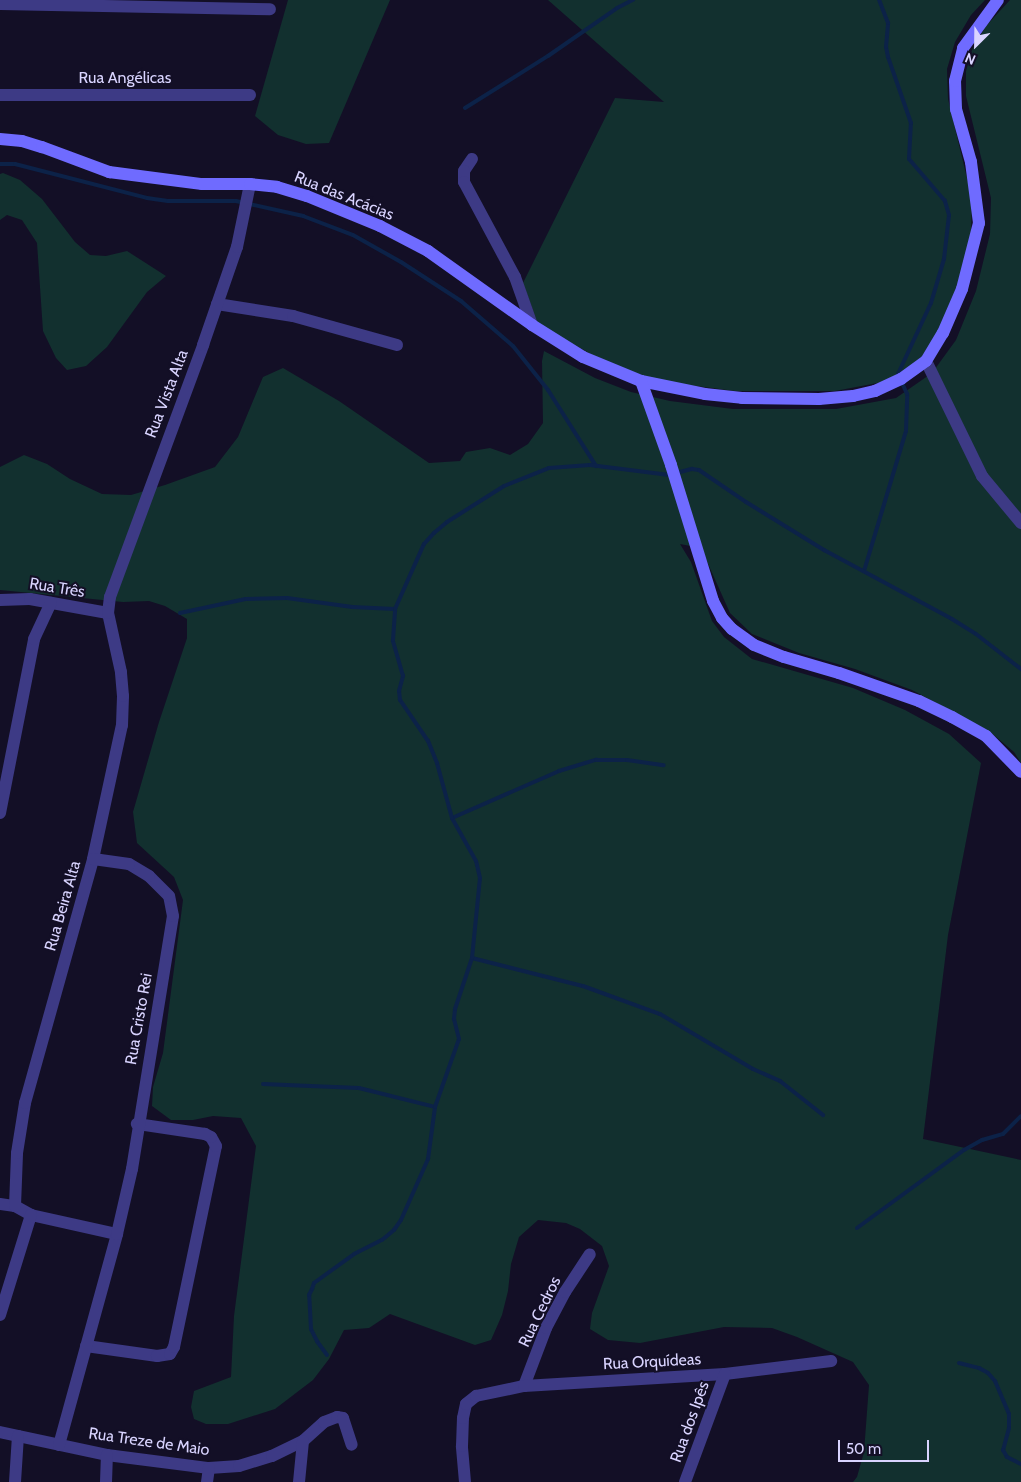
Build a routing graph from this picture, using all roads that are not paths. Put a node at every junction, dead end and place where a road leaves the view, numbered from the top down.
1 (998, 0) edge
2 (0, 4) edge
3 (270, 9) dead end
4 (0, 94) edge
5 (250, 95) dead end
6 (0, 139) edge
7 (472, 159) dead end
8 (250, 184) junction
9 (217, 304) junction
10 (532, 325) junction
11 (397, 345) dead end
12 (926, 361) junction
13 (641, 381) junction
14 (1021, 523) edge
15 (0, 600) edge
16 (51, 603) junction
17 (108, 613) junction
18 (1021, 772) edge
19 (0, 813) edge
20 (93, 859) junction
21 (137, 1124) junction
22 (0, 1204) edge
23 (15, 1206) junction
24 (31, 1215) junction
25 (117, 1234) junction
26 (590, 1254) dead end
27 (0, 1315) edge
28 (86, 1346) junction
29 (831, 1361) dead end
30 (725, 1374) junction
31 (524, 1386) junction
32 (0, 1432) edge
33 (18, 1436) junction
34 (303, 1441) junction
35 (59, 1445) junction
36 (352, 1445) dead end
37 (107, 1455) junction
38 (209, 1468) junction
39 (15, 1482) edge
40 (106, 1482) edge
41 (207, 1482) edge
42 (299, 1482) edge
43 (465, 1482) edge
44 (685, 1482) edge

1 - 12 street
2 - 3 street
4 - 5 street, Rua Angélicas
6 - 8 street, Rua das Acácias
7 - 10 street
8 - 9 street, Rua Vista Alta
8 - 10 street, Rua das Acácias
9 - 11 street
9 - 17 street, Rua Vista Alta
10 - 13 street, Rua das Acácias
12 - 13 street, Rua das Acácias
12 - 14 street
13 - 18 street
15 - 16 street, Rua Três
16 - 17 street, Rua Três
16 - 19 street
17 - 20 street, Rua Beira Alta
20 - 21 street, Rua Cristo Rei
20 - 23 street, Rua Beira Alta
21 - 25 street, Rua Cristo Rei
21 - 28 street
22 - 23 street
23 - 24 street
24 - 25 street
24 - 27 street
25 - 28 street, Rua Cristo Rei
26 - 31 street, Rua Cedros
28 - 35 street, Rua Cristo Rei
29 - 30 street, Rua Orquídeas
30 - 31 street, Rua Orquídeas
30 - 44 street, Rua dos Ipês
31 - 43 street, Rua Orquídeas
32 - 33 street, Rua Treze de Maio
33 - 35 street, Rua Treze de Maio
33 - 39 street
34 - 36 street, Rua Treze de Maio
34 - 38 street, Rua Treze de Maio
34 - 42 street
35 - 37 street, Rua Treze de Maio
37 - 38 street, Rua Treze de Maio
37 - 40 street
38 - 41 street

